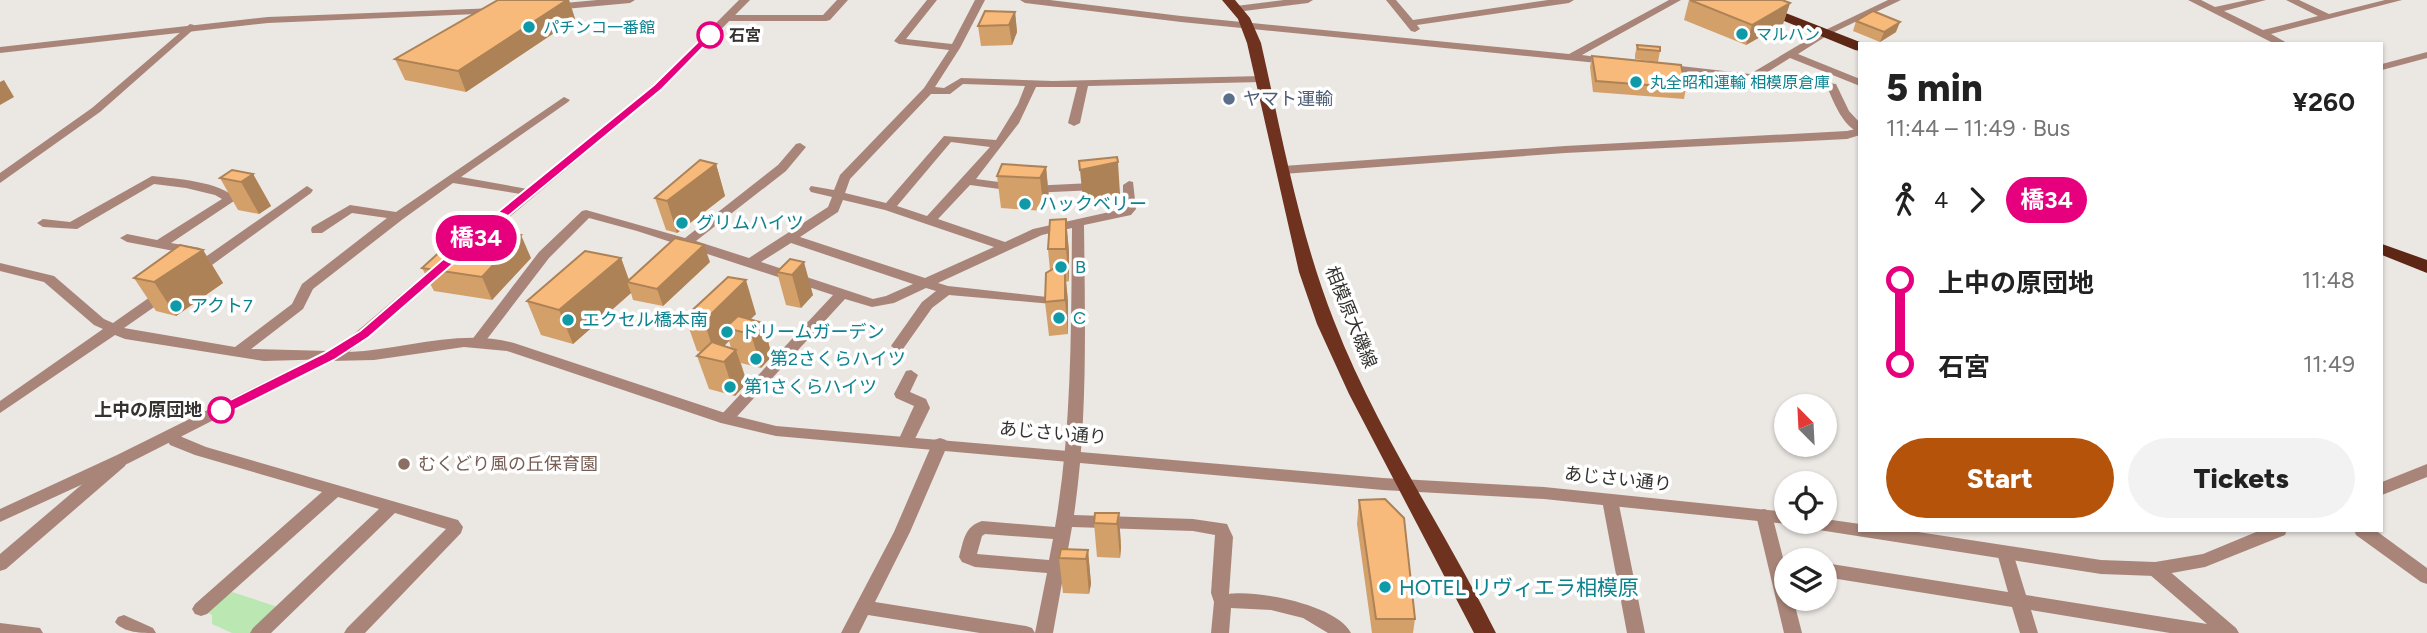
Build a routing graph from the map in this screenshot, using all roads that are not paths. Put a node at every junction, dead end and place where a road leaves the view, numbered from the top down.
1 (630, 0) edge
2 (745, 0) edge
3 (843, 0) edge
4 (932, 0) edge
5 (980, 0) edge
6 (1025, 0) edge
7 (1308, 0) edge
8 (1391, 0) edge
9 (1569, 0) edge
10 (1676, 0) edge
11 (1740, 0) edge
12 (1756, 0) edge
13 (1896, 0) edge
14 (2193, 0) edge
15 (2261, 0) edge
16 (2291, 0) edge
17 (2390, 1) edge
18 (575, 3) edge
19 (1232, 4) edge
20 (395, 6) dead end
21 (542, 8) edge
22 (504, 10) edge
23 (2214, 10) junction
24 (386, 14) junction
25 (2328, 17) junction
26 (727, 18) junction
27 (1410, 23) junction
28 (1247, 25) junction
29 (190, 27) junction
30 (1830, 32) junction
31 (2262, 33) junction
32 (1425, 42) junction
33 (1864, 42) edge
34 (2280, 42) edge
35 (1858, 46) edge
36 (955, 47) junction
37 (0, 50) edge
38 (1790, 54) junction
39 (2427, 55) edge
40 (1571, 57) junction
41 (1623, 62) edge
42 (1649, 65) edge
43 (2383, 66) edge
44 (1754, 76) junction
45 (1262, 79) junction
46 (1858, 82) edge
47 (1032, 84) junction
48 (1083, 84) junction
49 (928, 90) junction
50 (564, 100) dead end
51 (1074, 123) dead end
52 (1858, 129) edge
53 (1858, 132) edge
54 (998, 144) junction
55 (800, 147) dead end
56 (1283, 170) junction
57 (449, 178) junction
58 (0, 179) edge
59 (969, 181) junction
60 (1129, 185) dead end
61 (1092, 187) edge
62 (815, 189) dead end
63 (307, 190) dead end
64 (529, 193) junction
65 (840, 194) junction
66 (890, 207) junction
67 (398, 216) junction
68 (930, 220) junction
69 (43, 223) dead end
70 (1078, 223) junction
71 (317, 230) dead end
72 (127, 238) dead end
73 (789, 238) junction
74 (2383, 242) edge
75 (686, 243) junction
76 (160, 244) junction
77 (1004, 246) junction
78 (2383, 250) edge
79 (216, 255) junction
80 (2427, 259) edge
81 (751, 263) junction
82 (0, 267) edge
83 (2427, 267) edge
84 (926, 283) junction
85 (946, 290) junction
86 (842, 294) junction
87 (1046, 301) edge
88 (113, 330) junction
89 (479, 340) junction
90 (898, 346) dead end
91 (239, 351) junction
92 (329, 356) junction
93 (911, 375) dead end
94 (0, 408) edge
95 (726, 419) junction
96 (172, 435) junction
97 (906, 441) junction
98 (940, 444) junction
99 (1073, 456) junction
100 (123, 459) junction
101 (2427, 470) edge
102 (1405, 485) junction
103 (2383, 489) edge
104 (335, 490) junction
105 (1610, 500) junction
106 (392, 506) junction
107 (1765, 515) junction
108 (0, 516) edge
109 (1774, 516) edge
110 (1065, 527) junction
111 (1837, 527) edge
112 (1858, 530) edge
113 (1874, 532) edge
114 (2274, 532) edge
115 (2365, 532) edge
116 (1777, 548) edge
117 (2006, 553) junction
118 (0, 564) edge
119 (1057, 568) junction
120 (2155, 569) junction
121 (1837, 572) edge
122 (2427, 577) edge
123 (2019, 601) junction
124 (1223, 602) junction
125 (864, 607) junction
126 (201, 609) dead end
127 (1790, 611) edge
128 (124, 622) dead end
129 (0, 630) edge
130 (34, 633) edge
131 (146, 633) edge
132 (259, 633) edge
133 (353, 633) edge
134 (850, 633) edge
135 (1017, 633) edge
136 (1043, 633) edge
137 (1053, 633) edge
138 (1220, 633) edge
139 (1342, 633) edge
140 (1485, 633) edge
141 (1636, 633) edge
142 (1794, 633) edge
143 (2029, 633) edge
144 (2216, 633) edge
145 (2230, 633) edge

1 - 18 street
2 - 26 street
3 - 26 street
4 - 36 street
5 - 36 street
6 - 28 street
7 - 19 street
8 - 27 street
9 - 27 street
10 - 40 street
11 - 30 highway
12 - 30 highway
13 - 30 street
14 - 23 street
15 - 23 street
16 - 25 street
17 - 25 street
18 - 21 street
19 - 28 main road, 相模原大磯線
20 - 24 street
22 - 24 street
23 - 31 street
24 - 29 street
25 - 31 street
26 - 64 street
27 - 32 street
28 - 32 street
28 - 45 main road, 相模原大磯線
29 - 37 street
29 - 58 street
30 - 33 highway
30 - 35 highway
30 - 38 street
31 - 34 street
32 - 40 street
36 - 49 street
38 - 44 street
38 - 46 street
39 - 43 street
40 - 41 street
42 - 44 street
44 - 52 street
45 - 48 street
45 - 56 main road, 相模原大磯線
47 - 48 street
47 - 49 street
47 - 54 street
48 - 51 street
49 - 65 street
50 - 57 street
53 - 56 street
54 - 59 street
54 - 66 street
55 - 75 street
56 - 102 main road, 相模原大磯線
57 - 64 street
57 - 67 street
59 - 61 street
59 - 68 street
60 - 70 street
62 - 65 street
63 - 79 street
64 - 92 street
65 - 66 street
65 - 73 street
66 - 68 street
67 - 71 street
67 - 91 street
68 - 77 street
69 - 76 street
70 - 77 street
70 - 99 street
72 - 76 street
73 - 81 street
73 - 84 street
74 - 80 highway
75 - 81 street
75 - 89 street
76 - 79 street
77 - 84 street
78 - 83 highway
79 - 88 street
81 - 86 street
82 - 88 street
84 - 85 street
84 - 86 street
85 - 87 street
85 - 90 street
86 - 95 street
88 - 91 street, あじさい通り
88 - 94 street
89 - 92 street, あじさい通り
89 - 95 street, あじさい通り
91 - 92 street, あじさい通り
92 - 96 street
93 - 97 street
95 - 97 street, あじさい通り
96 - 100 street
96 - 104 street
97 - 98 street, あじさい通り
98 - 99 street, あじさい通り
98 - 125 street
99 - 102 street, あじさい通り
99 - 110 street
100 - 108 street
100 - 118 street
101 - 103 street
102 - 105 street, あじさい通り
102 - 140 main road, 相模原大磯線
104 - 106 street
104 - 126 street
105 - 107 street, あじさい通り
105 - 141 street
106 - 132 street
106 - 133 street
107 - 109 street, あじさい通り
107 - 116 street
110 - 119 street
110 - 119 street
110 - 124 street
111 - 112 street
113 - 117 street
114 - 120 street
115 - 122 street
117 - 120 street
117 - 123 street
119 - 136 street
120 - 145 street
121 - 123 street
123 - 143 street
123 - 144 street
124 - 138 street
124 - 139 street
125 - 134 street
125 - 135 street
127 - 142 street
128 - 131 street
129 - 130 street
136 - 137 street

